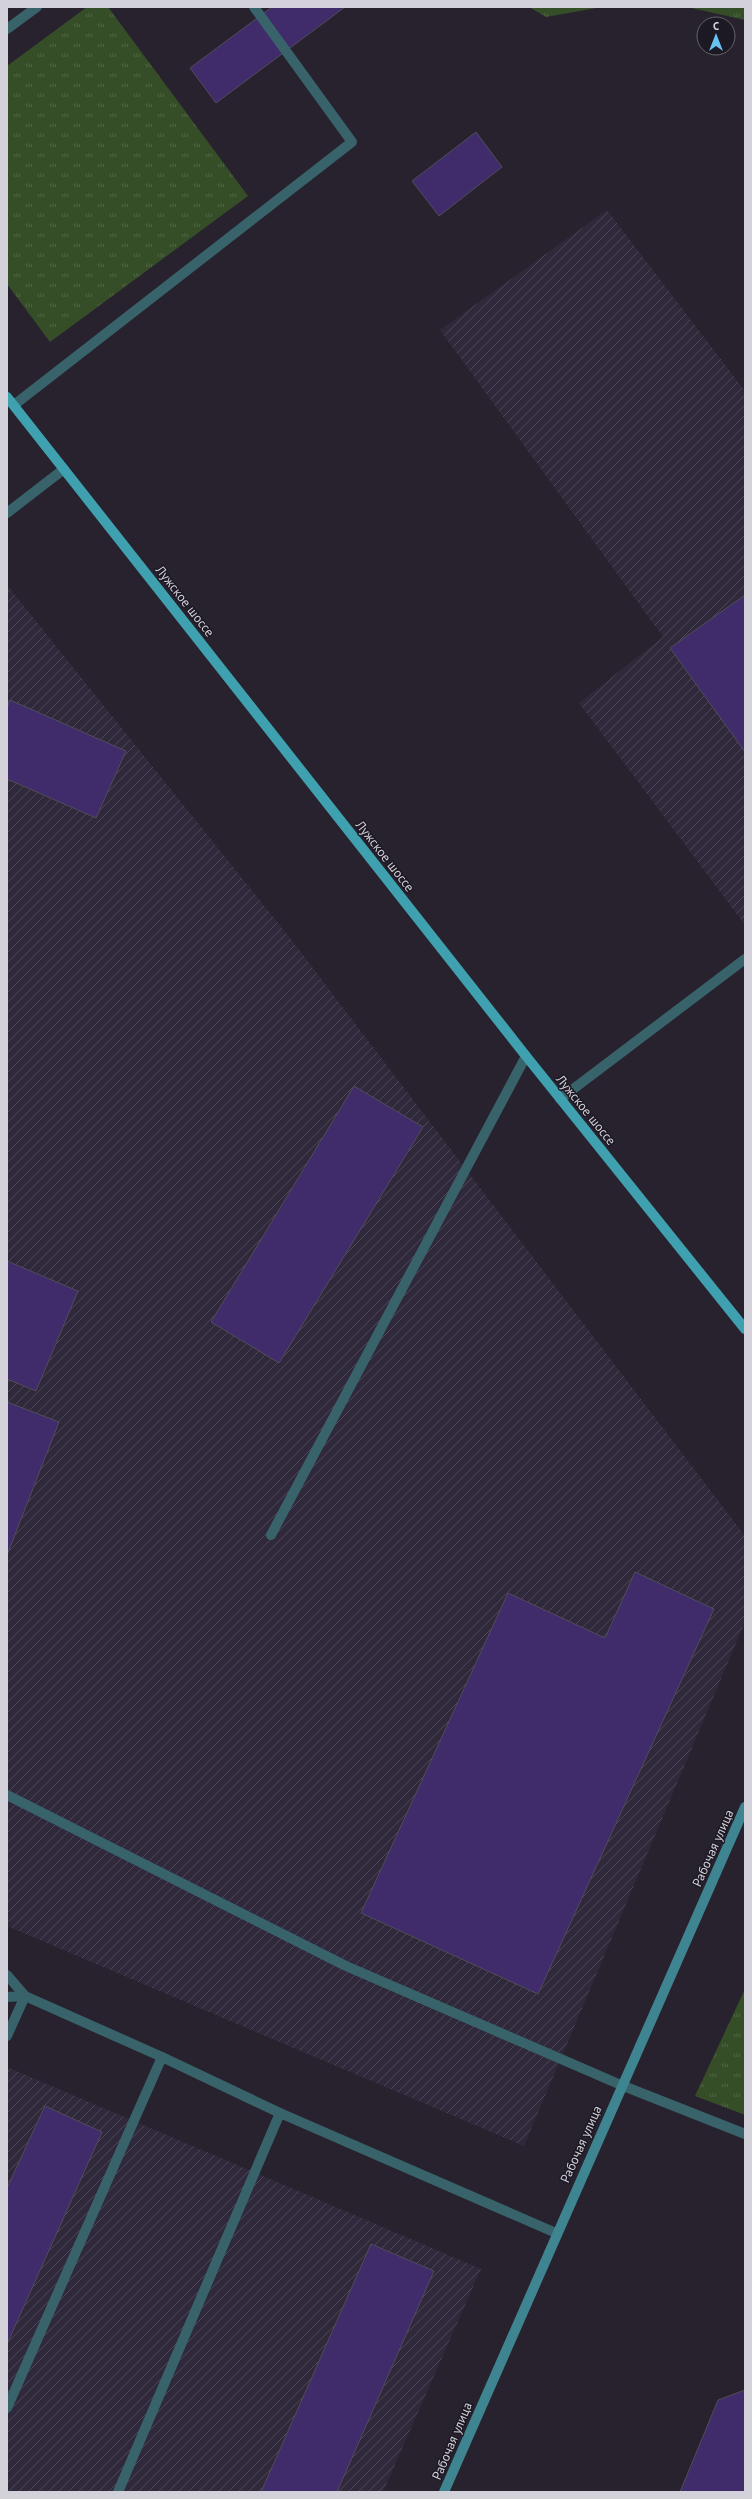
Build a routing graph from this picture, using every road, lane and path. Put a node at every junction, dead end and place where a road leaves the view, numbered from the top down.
1 (37, 7) edge
2 (254, 7) edge
3 (7, 29) edge
4 (10, 401) edge
5 (64, 469) junction
6 (7, 513) edge
7 (745, 959) edge
8 (526, 1056) junction
9 (560, 1099) junction
10 (745, 1329) edge
11 (271, 1535) dead end
12 (7, 1796) edge
13 (745, 1807) edge
14 (7, 1976) edge
15 (25, 1996) junction
16 (7, 1997) edge
17 (7, 2036) edge
18 (162, 2057) junction
19 (621, 2085) junction
20 (280, 2114) junction
21 (745, 2134) edge
22 (556, 2234) junction
23 (7, 2408) edge
24 (118, 2492) edge
25 (444, 2492) edge

1 - 3 lane
2 - 4 lane
4 - 5 main road, Лужское шоссе
5 - 6 lane
5 - 8 main road, Лужское шоссе
7 - 9 lane
8 - 9 main road, Лужское шоссе
8 - 11 lane
9 - 10 main road, Лужское шоссе
12 - 19 lane
13 - 19 main road, Рабочая улица
14 - 15 lane
15 - 16 lane
15 - 17 lane
15 - 18 lane
18 - 20 lane
18 - 23 lane
19 - 21 lane
19 - 22 main road, Рабочая улица
20 - 22 lane
20 - 24 lane
22 - 25 main road, Рабочая улица

